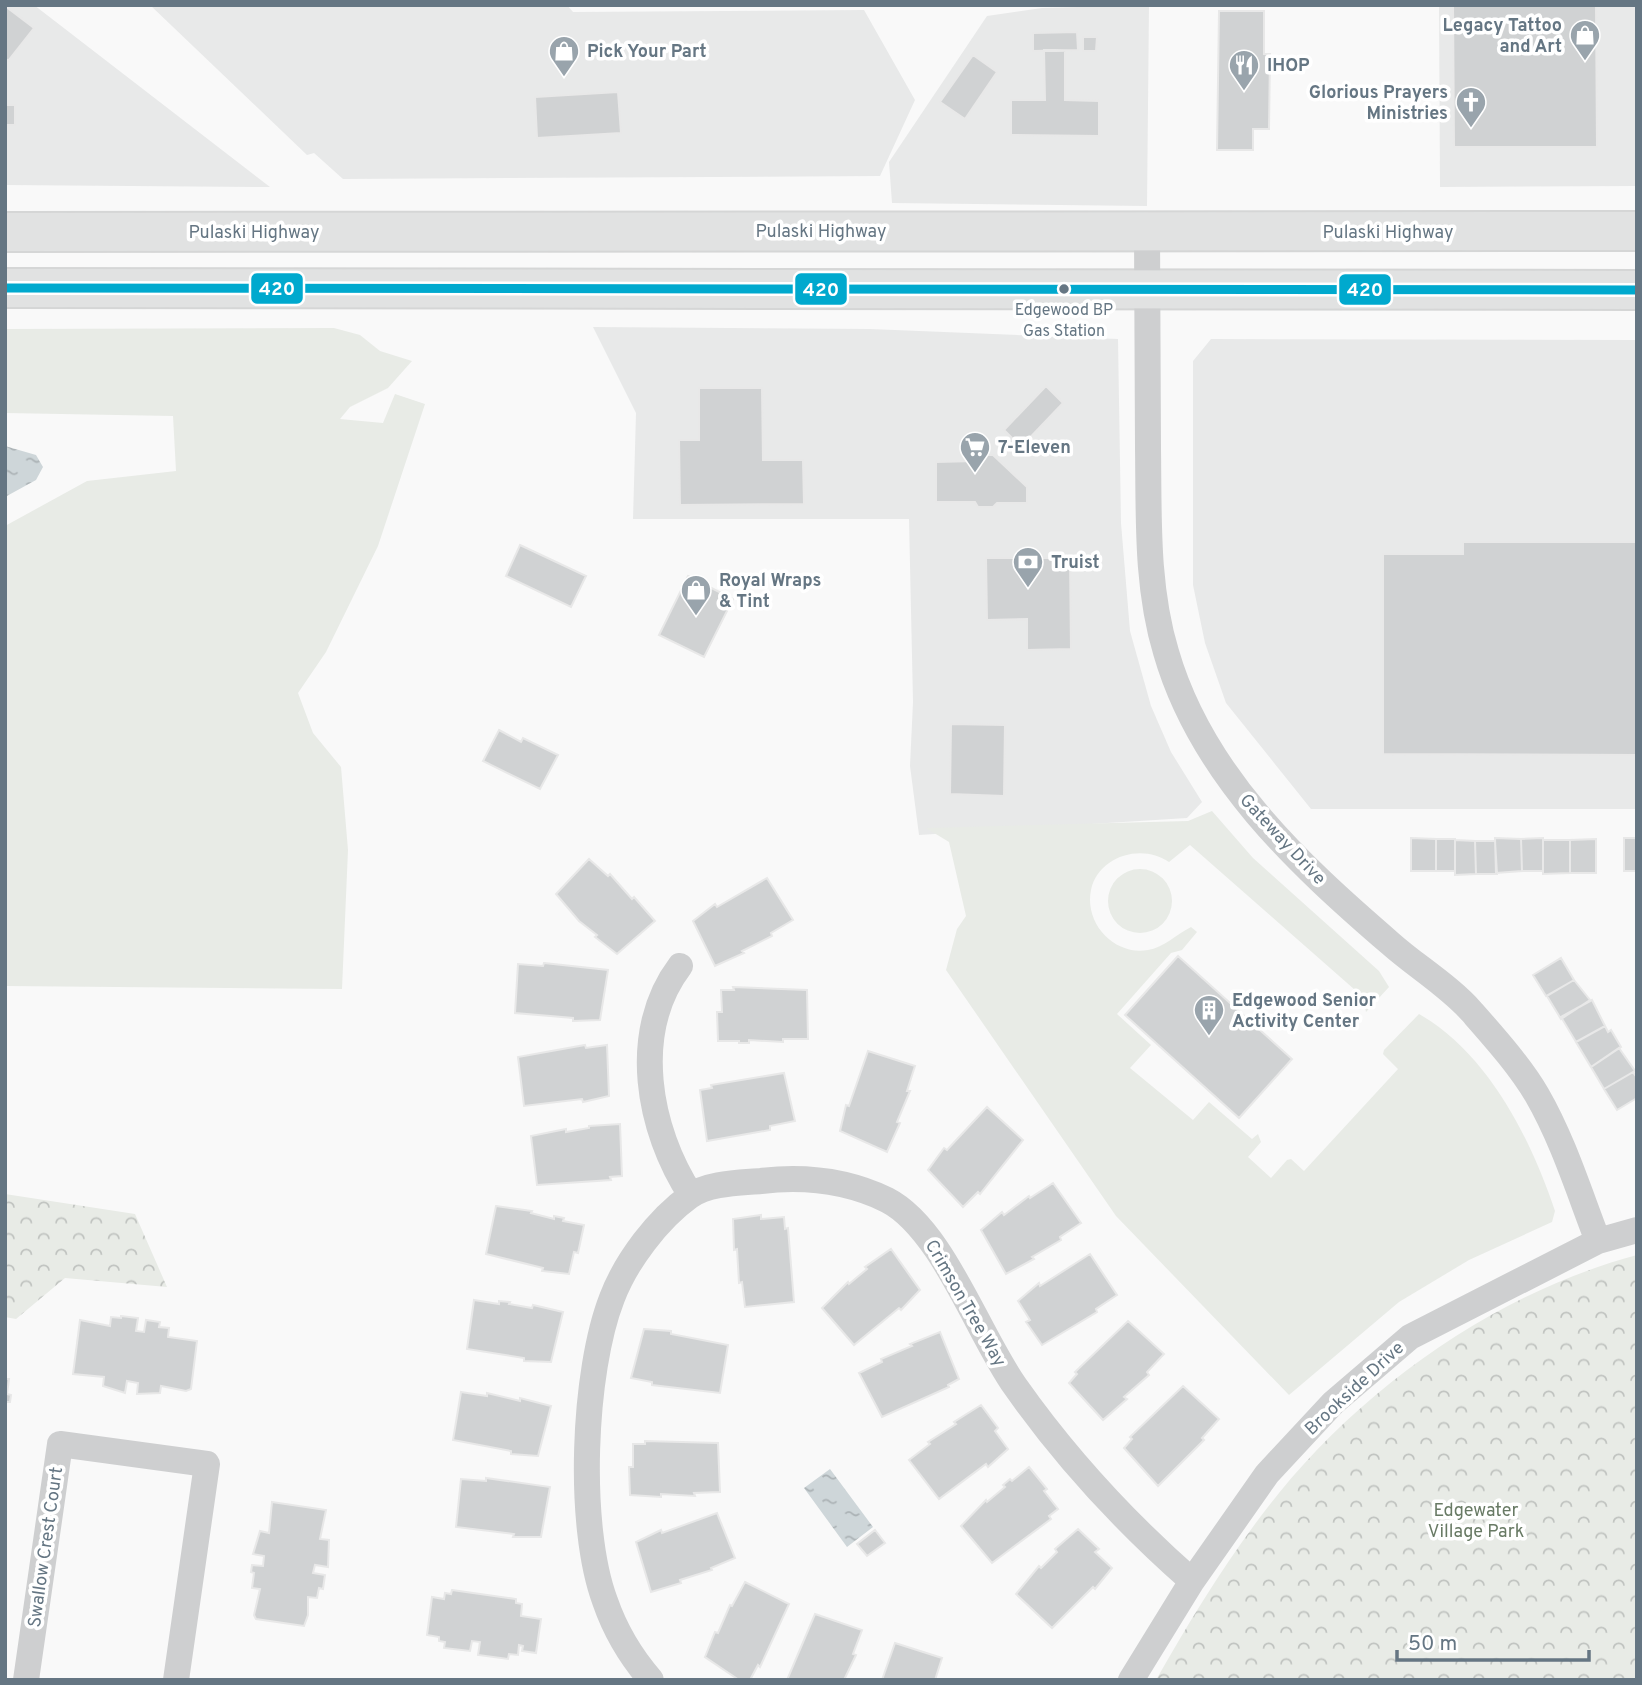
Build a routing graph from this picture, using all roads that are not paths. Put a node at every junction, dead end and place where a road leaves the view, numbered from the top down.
1 (5, 232) edge
2 (1147, 232) junction
3 (1637, 232) edge
4 (5, 288) edge
5 (1637, 290) edge
6 (1147, 291) junction
7 (680, 966) dead end
8 (691, 1195) junction
9 (1637, 1230) edge
10 (1598, 1241) junction
11 (1192, 1581) junction
12 (26, 1680) edge
13 (176, 1680) edge
14 (651, 1680) edge
15 (1131, 1680) edge

1 - 2 highway, Pulaski Highway
2 - 3 highway, Pulaski Highway
2 - 6 street, Gateway Drive
4 - 6 highway
5 - 6 highway
6 - 10 street, Gateway Drive
7 - 8 street
8 - 11 street, Crimson Tree Way
8 - 14 street, Crimson Tree Way
9 - 10 street, Brookside Drive
10 - 11 street, Brookside Drive
11 - 15 street, Brookside Drive
12 - 13 street, Swallow Crest Court

